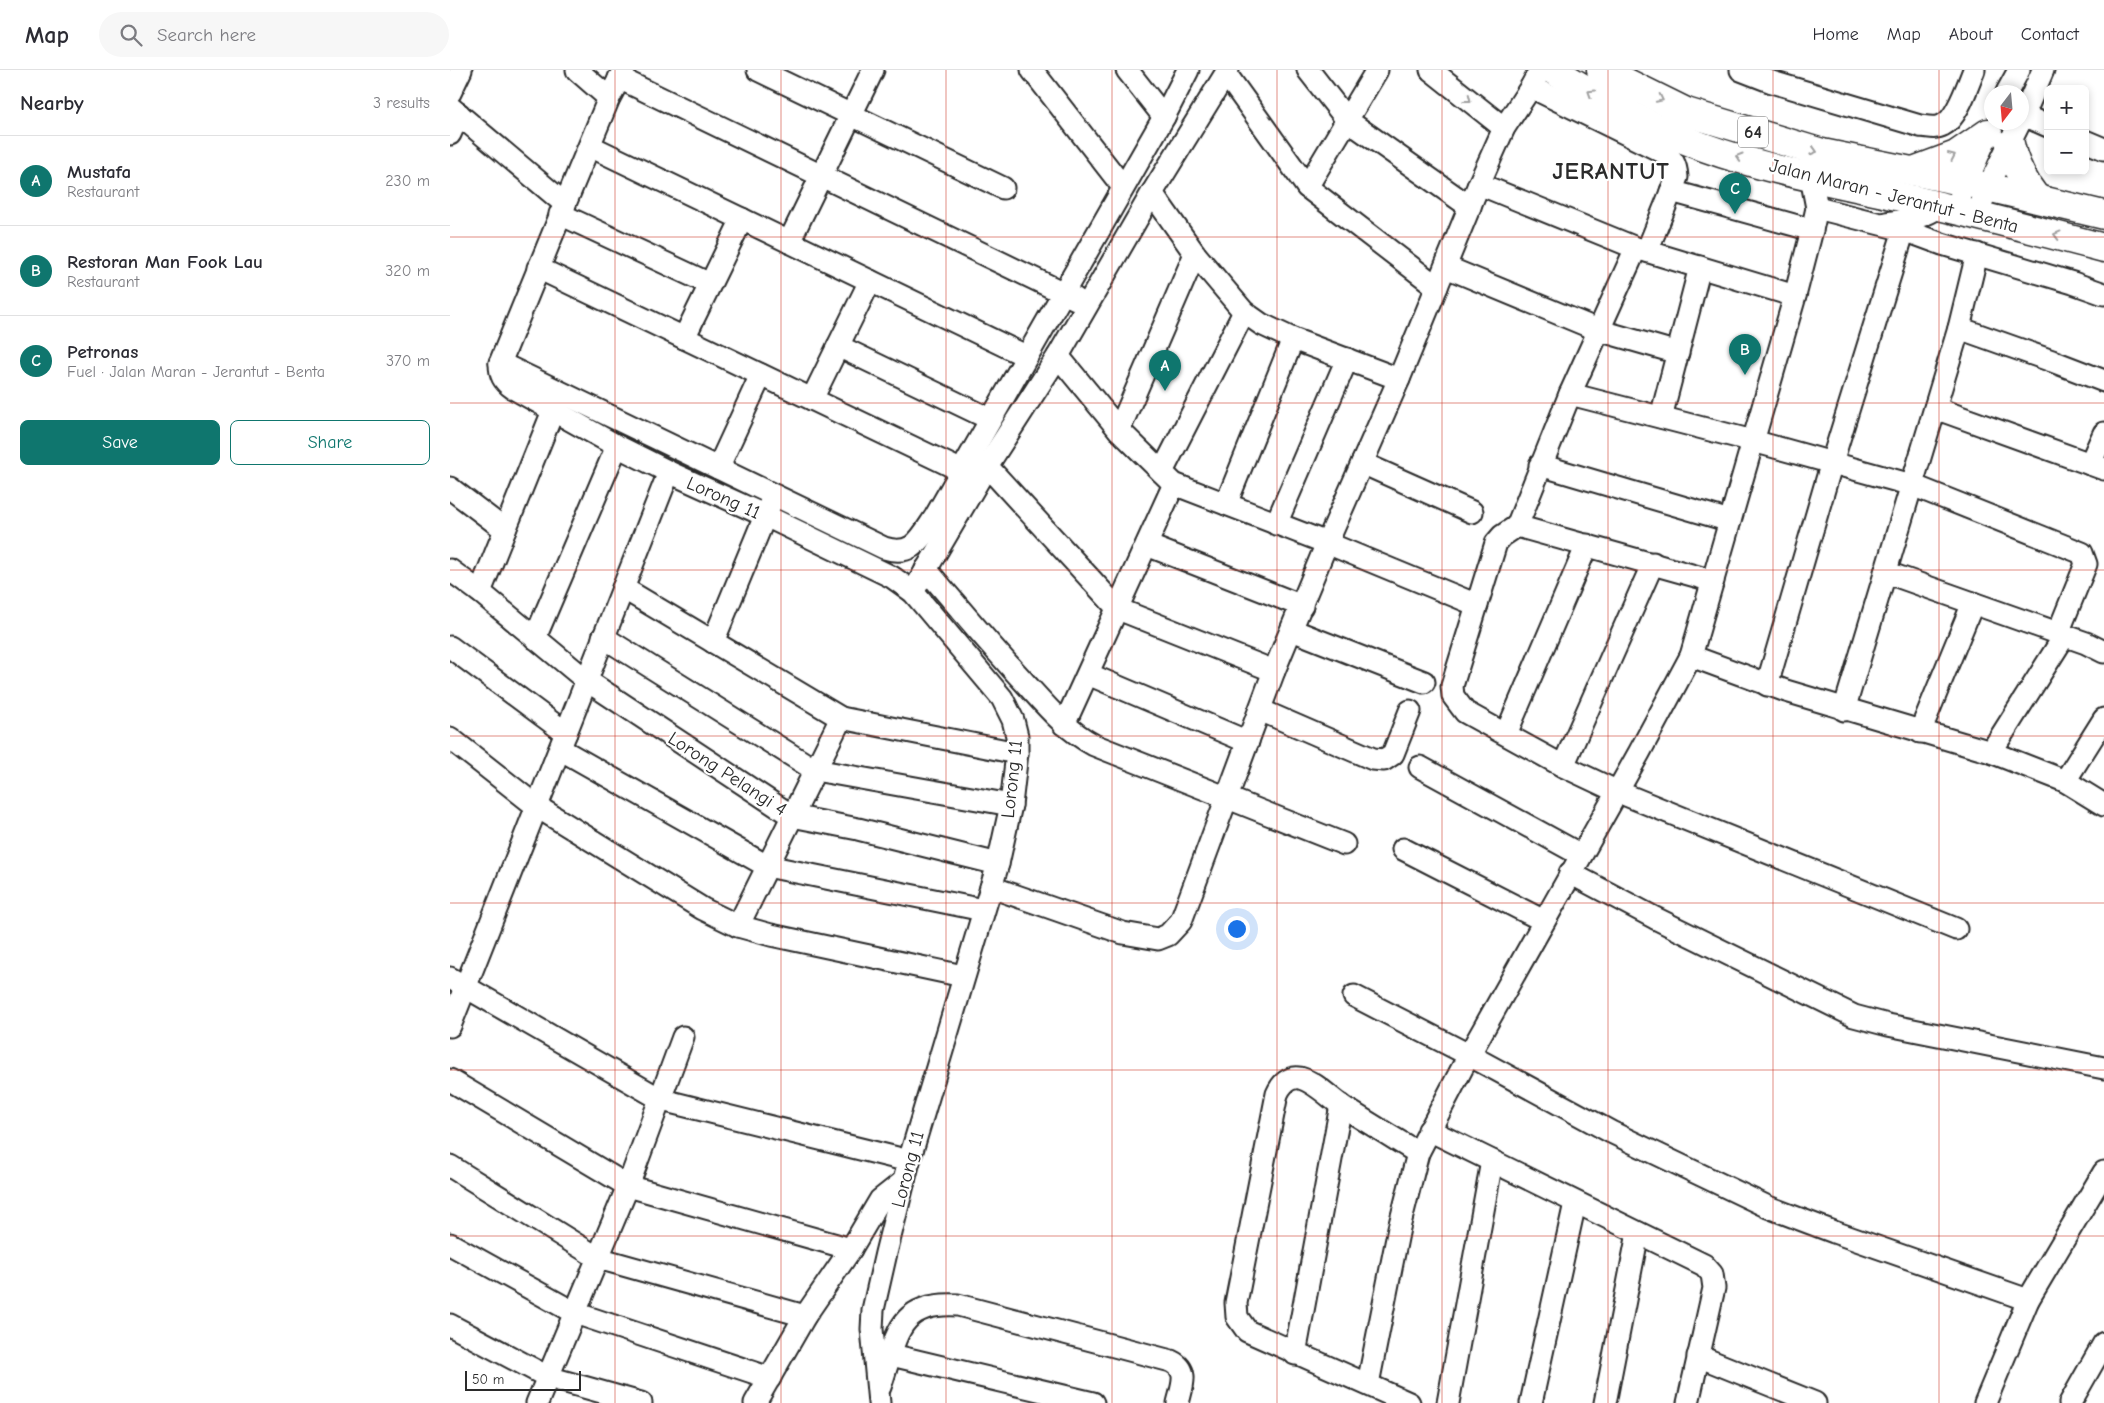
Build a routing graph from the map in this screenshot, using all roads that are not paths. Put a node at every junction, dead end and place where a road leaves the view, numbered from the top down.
1 (461, 70) edge
2 (577, 70) edge
3 (758, 70) edge
4 (873, 70) edge
5 (1032, 70) edge
6 (1127, 70) edge
7 (1188, 70) edge
8 (1308, 70) edge
9 (1377, 70) edge
10 (1431, 70) edge
11 (1553, 70) edge
12 (1601, 70) edge
13 (1741, 70) edge
14 (1974, 70) edge
15 (2019, 70) edge
16 (2043, 70) edge
17 (1227, 72) edge
18 (622, 74) edge
19 (1535, 78) edge
20 (2011, 85) edge
21 (450, 93) edge
22 (2029, 93) edge
23 (610, 98) junction
24 (455, 111) edge
25 (851, 115) junction
26 (1164, 117) junction
27 (1347, 120) junction
28 (2029, 126) edge
29 (2044, 126) edge
30 (1504, 128) junction
31 (2002, 130) edge
32 (2007, 130) edge
33 (2009, 130) edge
34 (450, 134) edge
35 (2089, 143) edge
36 (590, 146) junction
37 (2104, 149) edge
38 (1913, 171) junction
39 (822, 176) junction
40 (1811, 177) junction
41 (1479, 184) junction
42 (1977, 185) junction
43 (1123, 187) junction
44 (1307, 187) junction
45 (1003, 188) dead end
46 (1671, 191) junction
47 (1152, 193) junction
48 (2036, 198) junction
49 (1470, 207) junction
50 (1817, 208) junction
51 (562, 209) junction
52 (1958, 210) junction
53 (2104, 215) edge
54 (742, 219) junction
55 (1882, 224) junction
56 (1812, 230) junction
57 (1904, 230) junction
58 (789, 242) junction
59 (2104, 248) edge
60 (1641, 249) junction
61 (1195, 254) junction
62 (1977, 254) junction
63 (1446, 267) junction
64 (1700, 267) junction
65 (538, 268) junction
66 (870, 281) junction
67 (710, 284) junction
68 (1437, 287) junction
69 (1063, 292) junction
70 (2104, 294) edge
71 (1795, 296) junction
72 (1087, 306) junction
73 (1244, 312) junction
74 (1959, 328) junction
75 (1598, 330) junction
76 (684, 338) junction
77 (1293, 339) junction
78 (838, 346) junction
79 (1678, 353) junction
80 (1026, 356) junction
81 (1058, 356) junction
82 (1347, 359) junction
83 (500, 362) junction
84 (761, 375) junction
85 (1399, 379) junction
86 (2104, 382) edge
87 (1570, 394) junction
88 (812, 399) junction
89 (1935, 408) junction
90 (553, 411) junction
91 (1662, 417) junction
92 (990, 419) junction
93 (1119, 430) junction
94 (2104, 433) edge
95 (1753, 440) junction
96 (617, 446) junction
97 (1832, 462) junction
98 (1362, 463) junction
99 (1540, 465) junction
100 (987, 466) junction
101 (2097, 467) edge
102 (718, 468) junction
103 (960, 470) junction
104 (668, 472) junction
105 (1168, 478) junction
106 (1912, 485) junction
107 (450, 488) edge
108 (773, 494) junction
109 (1226, 504) junction
110 (1472, 512) dead end
111 (766, 516) junction
112 (1730, 521) junction
113 (1276, 524) junction
114 (1517, 526) junction
115 (505, 530) junction
116 (1327, 543) junction
117 (1147, 545) junction
118 (1587, 545) junction
119 (1653, 562) junction
120 (926, 569) junction
121 (450, 570) edge
122 (1885, 572) junction
123 (1713, 581) junction
124 (623, 588) junction
125 (480, 592) junction
126 (913, 592) junction
127 (1973, 603) junction
128 (1477, 605) junction
129 (1302, 606) junction
130 (1118, 610) junction
131 (1292, 630) junction
132 (2062, 634) junction
133 (604, 637) junction
134 (535, 638) junction
135 (712, 642) junction
136 (450, 647) edge
137 (2104, 652) edge
138 (1691, 656) junction
139 (1274, 671) junction
140 (1088, 674) junction
141 (586, 680) junction
142 (1424, 682) dead end
143 (1767, 685) junction
144 (1260, 710) junction
145 (1844, 710) junction
146 (1410, 711) dead end
147 (841, 718) junction
148 (2104, 719) edge
149 (1064, 725) junction
150 (1920, 732) junction
151 (1506, 734) junction
152 (450, 738) edge
153 (563, 741) junction
154 (1248, 742) junction
155 (1991, 752) junction
156 (1017, 753) junction
157 (1563, 766) junction
158 (1420, 767) dead end
159 (815, 770) junction
160 (2064, 781) junction
161 (1616, 791) junction
162 (1228, 799) junction
163 (1011, 805) junction
164 (2104, 805) edge
165 (536, 806) junction
166 (792, 816) junction
167 (1344, 844) dead end
168 (1403, 849) dead end
169 (1581, 855) junction
170 (998, 864) junction
171 (768, 866) junction
172 (1570, 873) junction
173 (991, 887) junction
174 (983, 910) junction
175 (1544, 920) junction
176 (738, 926) junction
177 (1956, 929) dead end
178 (963, 976) junction
179 (458, 982) edge
180 (1354, 996) dead end
181 (450, 1026) edge
182 (683, 1038) dead end
183 (1469, 1055) junction
184 (2104, 1068) edge
185 (450, 1080) edge
186 (662, 1100) junction
187 (1341, 1105) junction
188 (1429, 1130) junction
189 (1418, 1153) junction
190 (1492, 1161) junction
191 (450, 1166) edge
192 (906, 1171) junction
193 (2103, 1176) edge
194 (628, 1186) junction
195 (1575, 1203) junction
196 (1638, 1233) junction
197 (450, 1244) edge
198 (851, 1249) junction
199 (598, 1258) junction
200 (2028, 1300) junction
201 (575, 1313) junction
202 (805, 1316) junction
203 (450, 1325) edge
204 (2104, 1343) edge
205 (882, 1353) junction
206 (1295, 1354) junction
207 (1698, 1356) junction
208 (548, 1377) junction
209 (770, 1378) junction
210 (1368, 1384) junction
211 (878, 1398) edge
212 (1991, 1401) edge
213 (537, 1403) edge
214 (641, 1403) edge
215 (755, 1403) edge
216 (1093, 1403) edge
217 (1178, 1403) edge
218 (1409, 1403) edge
219 (1448, 1403) edge
220 (1531, 1403) edge
221 (1605, 1403) edge
222 (1688, 1403) edge
223 (1814, 1403) edge
224 (2070, 1403) edge

1 - 21 street
2 - 23 street
3 - 25 street
4 - 25 street
5 - 43 street
6 - 26 street
7 - 26 street
8 - 27 street
9 - 27 street
10 -> 30 street
40 -> 11 main road, Jalan Maran - Jerantut - Benta / 64
12 -> 38 main road, Jalan Maran - Jerantut - Benta / 64
13 - 14 street
15 - 20 street
16 - 22 street
17 - 44 street
17 - 47 street
18 - 23 street
18 - 39 street
19 - 30 street
19 - 46 street
23 - 36 street
24 - 34 street
24 - 51 street
25 - 39 street
25 - 45 street
26 - 43 street
27 - 44 street
27 - 49 street
28 - 29 street
30 - 41 street
38 -> 31 main road
32 - 42 street
33 - 48 main road
35 - 37 street
36 - 51 street
36 - 54 street
38 - 42 main road, Jalan Maran - Jerantut - Benta / 64
39 - 58 street
39 - 69 street
40 - 50 street
40 - 52 main road, Jalan Maran - Jerantut - Benta / 64
41 - 49 street
41 - 60 street
42 - 48 main road, Jalan Maran - Jerantut - Benta / 64
42 - 52 street
43 - 69 street
44 - 68 street
46 - 56 street
46 - 60 street
47 - 61 street
47 - 72 street
48 - 53 main road, Jalan Maran - Jerantut - Benta / 64
49 - 63 street
50 - 55 street
50 - 56 street
51 - 65 street
51 - 67 street
52 - 55 street
59 -> 52 main road, Jalan Maran - Jerantut - Benta / 64
54 - 58 street
54 - 67 street
55 - 57 street
56 - 71 street
57 - 62 street
57 - 97 street
58 - 66 street
60 - 64 street
60 - 75 street
61 - 73 street
61 - 93 street
62 - 70 street
62 - 74 street
63 - 68 street
63 - 75 street
64 - 71 street
64 - 79 street
65 - 76 street
65 - 83 street
66 - 78 street
66 - 80 street
67 - 76 street
68 - 85 street
69 - 72 street
69 - 80 street
71 - 95 street
72 - 81 street
73 - 77 street
73 - 105 street
74 - 86 street
74 - 89 street
75 - 79 street
75 - 87 street
76 - 84 street
77 - 82 street
77 - 109 street
78 - 88 street
78 - 92 street
79 - 91 street
80 - 92 street
81 - 93 street
81 - 100 street
82 - 85 street
82 - 113 street
83 - 90 street, Lorong 11
83 - 102 street
84 - 88 street
84 - 102 street
85 - 98 street
87 - 91 street
87 - 99 street
88 - 103 street
89 - 101 street
89 - 106 street
90 - 96 street, Lorong 11
90 - 115 street
91 - 95 street
92 - 103 street
93 - 105 street
94 - 101 street
95 - 97 street
95 - 112 street
96 - 104 street, Lorong 11
96 - 134 street
97 - 106 street
97 - 143 street
98 - 110 street
98 - 116 street
99 - 112 street
99 - 114 street
100 - 120 street
100 - 130 street
102 - 108 street
103 - 108 street
104 - 111 street, Lorong 11
104 - 124 street
105 - 109 street
105 - 117 street
106 - 122 street
106 - 132 street
107 - 115 street
108 - 111 street
109 - 113 street
111 - 126 street, Lorong 11
111 - 135 street
112 - 123 street
113 - 116 street
114 - 118 street
114 - 128 street
115 - 125 street
116 - 128 street
116 - 129 street
117 - 129 street
117 - 130 street
118 - 119 street
118 - 151 street
119 - 123 street
119 - 157 street
120 - 126 street
120 - 149 street
121 - 125 street, Lorong Pelangi 4
122 - 127 street
122 - 145 street
123 - 138 street
124 - 133 street
124 - 135 street
125 - 134 street, Lorong Pelangi 4
126 - 156 street, Lorong 11
127 - 132 street
127 - 150 street
128 - 151 street
129 - 131 street
130 - 139 street
130 - 140 street
131 - 139 street
131 - 142 street
132 - 137 street
132 - 155 street
133 - 141 street
133 - 159 street
134 - 141 street, Lorong Pelangi 4
135 - 147 street
136 - 153 street
138 - 143 street
138 - 161 street
139 - 144 street
140 - 149 street
140 - 154 street
141 - 153 street
141 - 166 street, Lorong Pelangi 4
143 - 145 street
144 - 146 street
144 - 154 street
145 - 150 street
147 - 156 street
147 - 159 street
148 - 160 street
149 - 162 street
150 - 155 street
151 - 157 street
152 - 165 street
153 - 165 street
153 - 171 street
154 - 162 street
155 - 160 street
156 - 163 street, Lorong 11
157 - 161 street
158 - 169 street
159 - 163 street
159 - 166 street
160 - 164 street
161 - 169 street
161 - 177 street
162 - 167 street
162 - 173 street
163 - 170 street, Lorong 11
165 - 176 street
165 - 179 street
166 - 170 street, Lorong Pelangi 4
166 - 171 street
168 - 175 street
169 - 172 street
170 - 173 street, Lorong 11
171 - 174 street
171 - 176 street
172 - 175 street
172 - 184 street
173 - 174 street, Lorong 11
174 - 178 street, Lorong 11
175 - 183 street
176 - 178 street
178 - 192 street, Lorong 11
179 - 181 street
179 - 186 street
180 - 183 street
182 - 186 street
183 - 188 street
183 - 200 street
185 - 194 street
186 - 192 street
186 - 194 street
187 - 189 street
187 - 206 street
187 - 206 street
188 - 189 street
188 - 190 street
189 - 210 street
190 - 195 street
190 - 219 street
191 - 199 street
192 - 198 street
192 - 205 street, Lorong 11
193 - 200 street
194 - 198 street
194 - 199 street
195 - 196 street
195 - 220 street
196 - 207 street
196 - 221 street
197 - 201 street
198 - 202 street
199 - 201 street
199 - 202 street
200 - 212 street
201 - 208 street
201 - 209 street
202 - 209 street
203 - 208 street
204 - 224 street
205 - 211 street, Lorong 11
205 - 216 street
205 - 217 street
206 - 210 street
207 - 222 street
207 - 223 street
208 - 213 street
208 - 214 street
209 - 215 street
210 - 218 street

